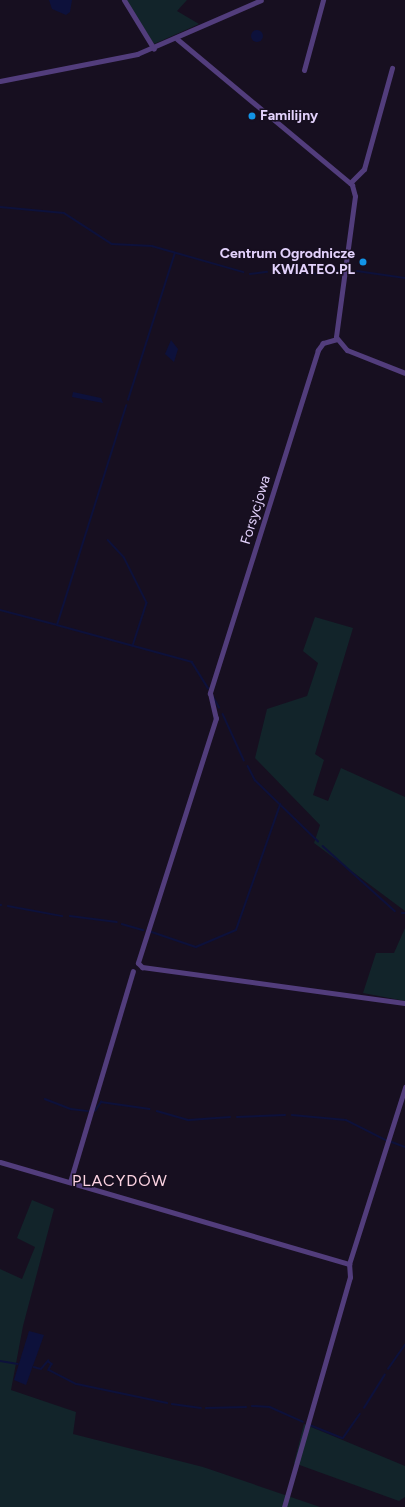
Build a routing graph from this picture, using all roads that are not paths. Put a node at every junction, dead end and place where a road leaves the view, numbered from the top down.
1 (124, 0) edge
2 (261, 0) edge
3 (323, 0) edge
4 (177, 40) junction
5 (154, 49) junction
6 (392, 68) dead end
7 (304, 70) dead end
8 (0, 81) edge
9 (350, 183) junction
10 (337, 339) junction
11 (405, 373) edge
12 (134, 971) dead end
13 (405, 1003) edge
14 (405, 1087) edge
15 (0, 1162) edge
16 (70, 1182) junction
17 (349, 1264) junction
18 (284, 1507) edge

1 - 5 street
2 - 4 street
3 - 7 street
4 - 5 street
4 - 9 street
5 - 8 street
6 - 9 street
9 - 10 street
10 - 11 street
10 - 13 street, Forsycjowa
12 - 16 street
14 - 17 street
15 - 16 street
16 - 17 street
17 - 18 street

